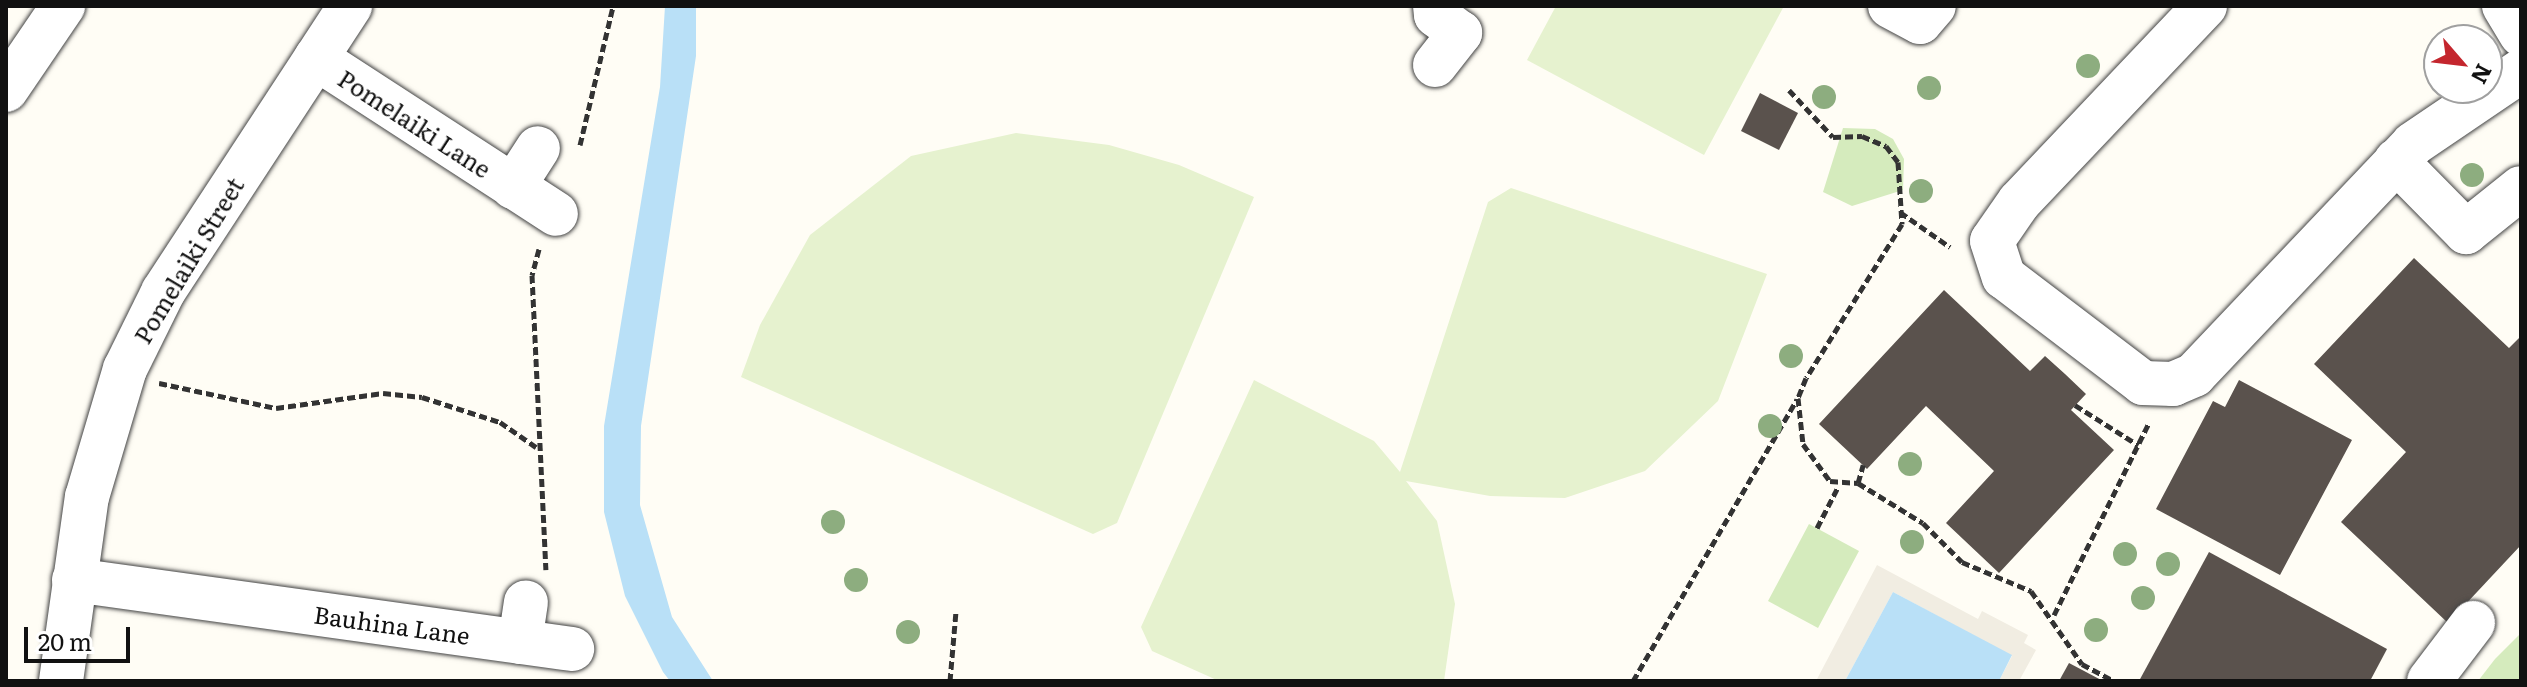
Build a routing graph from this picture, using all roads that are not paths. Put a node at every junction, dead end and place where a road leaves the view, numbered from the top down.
1 (63, 6) edge
2 (350, 6) edge
3 (1435, 6) edge
4 (1890, 6) edge
5 (1934, 6) edge
6 (2205, 6) edge
7 (2504, 6) edge
8 (2521, 34) edge
9 (316, 58) junction
10 (1435, 65) dead end
11 (2521, 71) edge
12 (6, 90) edge
13 (558, 151) road end
14 (2396, 161) junction
15 (513, 187) junction
16 (2521, 188) edge
17 (556, 214) road end
18 (74, 580) junction
19 (2473, 623) dead end
20 (572, 649) dead end
21 (61, 681) edge
22 (2429, 681) edge

1 - 12 street
2 - 9 street, Pomelaiki Street
3 - 10 street
4 - 5 street
6 - 14 street
7 - 8 street
9 - 15 street, Pomelaiki Lane
9 - 18 street, Pomelaiki Street
11 - 14 street
13 - 15 street, Pomelaiki Lane
14 - 16 street
15 - 17 street, Pomelaiki Lane
18 - 20 street, Bauhina Lane
18 - 21 street, Pomelaiki Street
19 - 22 street

